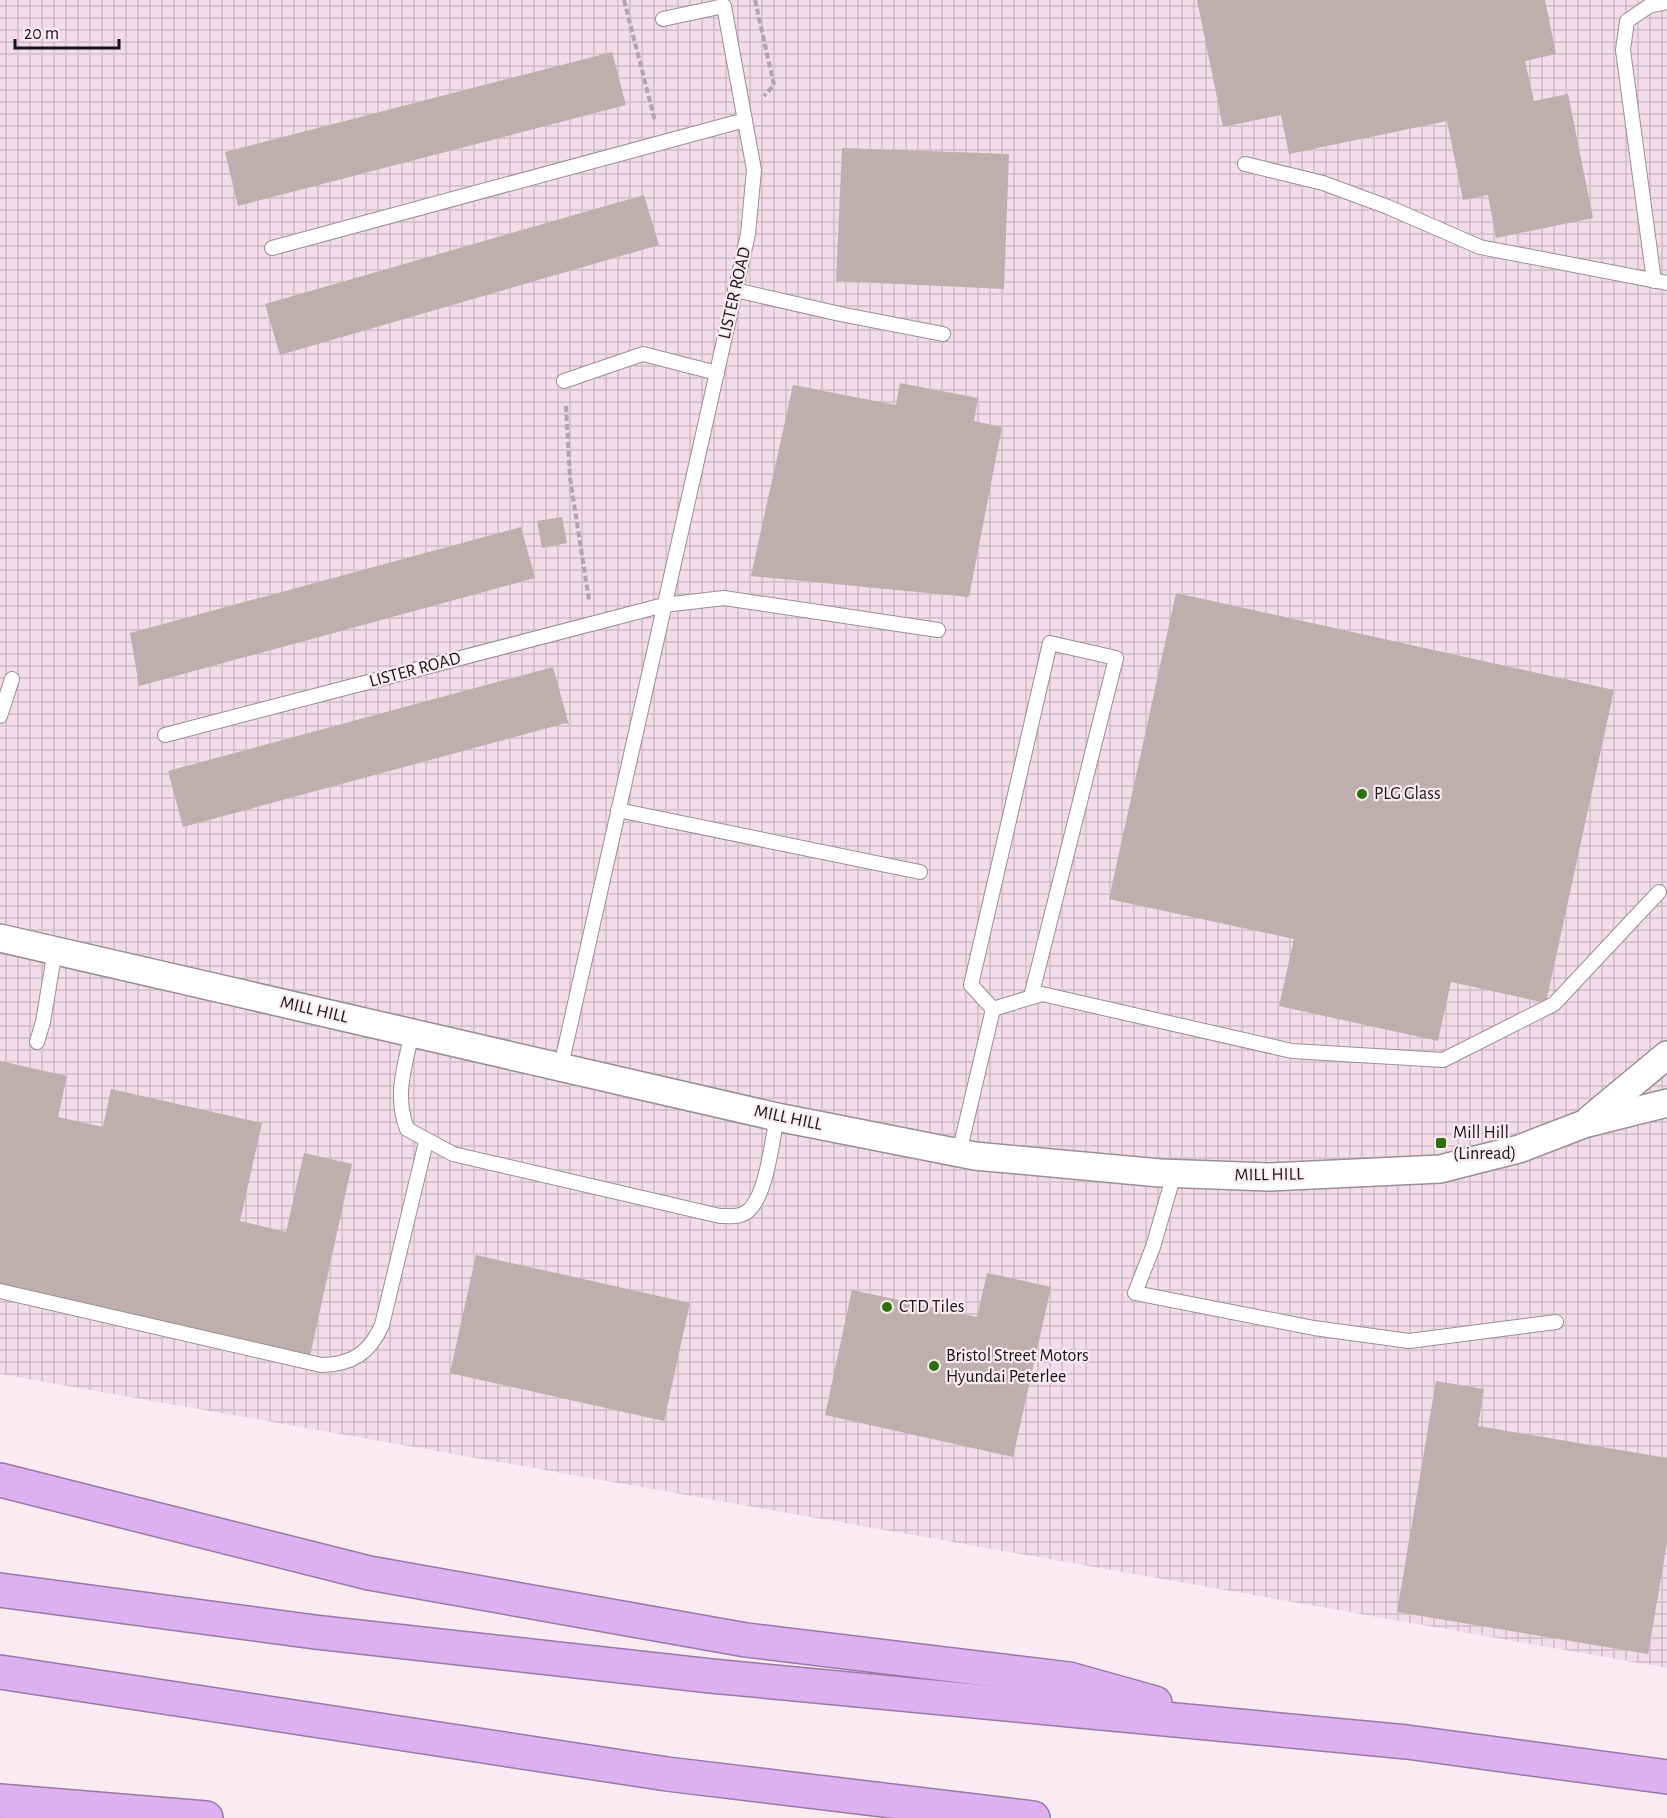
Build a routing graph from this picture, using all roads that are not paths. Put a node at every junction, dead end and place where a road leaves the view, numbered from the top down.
1 (1667, 2) edge
2 (663, 19) dead end
3 (744, 120) junction
4 (1245, 164) dead end
5 (272, 248) dead end
6 (1660, 282) edge
7 (735, 290) junction
8 (943, 334) dead end
9 (717, 373) junction
10 (564, 381) road end
11 (664, 605) junction
12 (938, 630) dead end
13 (12, 679) dead end
14 (0, 717) edge
15 (165, 735) dead end
16 (618, 810) junction
17 (920, 872) dead end
18 (1659, 892) dead end
19 (0, 938) edge
20 (55, 950) junction
21 (1030, 997) junction
22 (993, 1009) junction
23 (412, 1032) junction
24 (37, 1042) dead end
25 (1667, 1054) edge
26 (561, 1066) junction
27 (1667, 1103) edge
28 (777, 1117) junction
29 (1584, 1124) junction
30 (426, 1142) junction
31 (959, 1153) junction
32 (1174, 1174) junction
33 (0, 1291) edge
34 (1556, 1322) dead end
35 (0, 1480) edge
36 (0, 1590) edge
37 (0, 1672) edge
38 (1247, 1727) junction
39 (1667, 1777) edge
40 (0, 1801) edge
41 (206, 1818) edge
42 (1033, 1818) edge

1 - 6 lane
2 - 3 lane, LISTER ROAD
3 - 5 lane
3 - 7 lane, LISTER ROAD
4 - 6 lane
7 - 8 lane
7 - 9 lane, LISTER ROAD
9 - 10 lane
9 - 11 lane, LISTER ROAD
11 - 12 lane
11 - 15 lane, LISTER ROAD
11 - 16 lane, LISTER ROAD
13 - 14 lane
16 - 17 lane
16 - 26 lane, LISTER ROAD
18 - 21 lane
19 - 20 street, MILL HILL
20 - 23 street, MILL HILL
20 - 24 lane
21 - 22 lane
21 - 22 lane
22 - 31 lane
23 - 26 street, MILL HILL
23 - 30 lane
25 - 29 street, MILL HILL
26 - 28 street, MILL HILL
27 - 29 street, MILL HILL
28 - 30 lane
28 - 31 street, MILL HILL
29 - 32 street, MILL HILL
30 - 33 lane
31 - 32 street, MILL HILL
32 - 34 lane
35 - 38 highway
36 - 38 highway
37 - 42 highway
38 - 39 highway
40 - 41 highway

